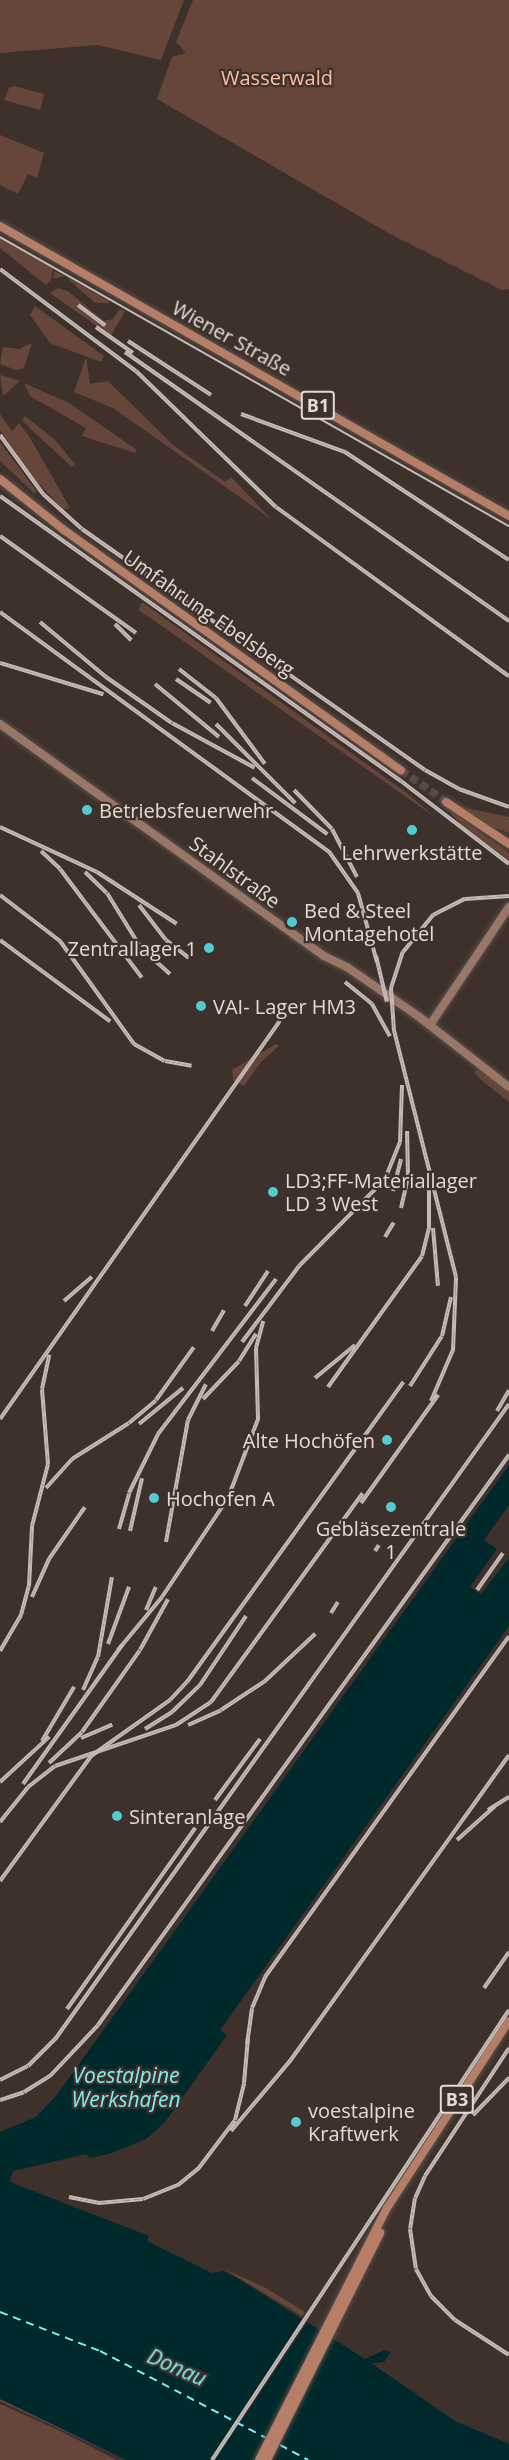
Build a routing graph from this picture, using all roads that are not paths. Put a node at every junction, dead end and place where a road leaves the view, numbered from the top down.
1 (0, 226) edge
2 (0, 479) edge
3 (509, 516) edge
4 (0, 724) edge
5 (401, 770) tunnel mouth
6 (446, 802) tunnel mouth
7 (509, 844) edge
8 (509, 908) edge
9 (444, 1004) junction
10 (418, 1016) junction
11 (430, 1025) junction
12 (509, 1087) edge
13 (509, 2021) edge
14 (509, 2030) edge
15 (345, 2296) junction
16 (259, 2460) edge
17 (267, 2460) edge

1 - 3 main road, Wiener Straße / B1
2 - 5 main road, Umfahrung Ebelsberg
4 - 10 street, Stahlstraße
6 - 7 main road
8 - 9 street
9 - 10 street
9 - 11 street
10 - 11 street, Stahlstraße
11 - 12 street, Stahlstraße
13 - 15 main road, B3
14 - 15 main road, B3
15 - 16 main road, B3
15 - 17 main road, B3

